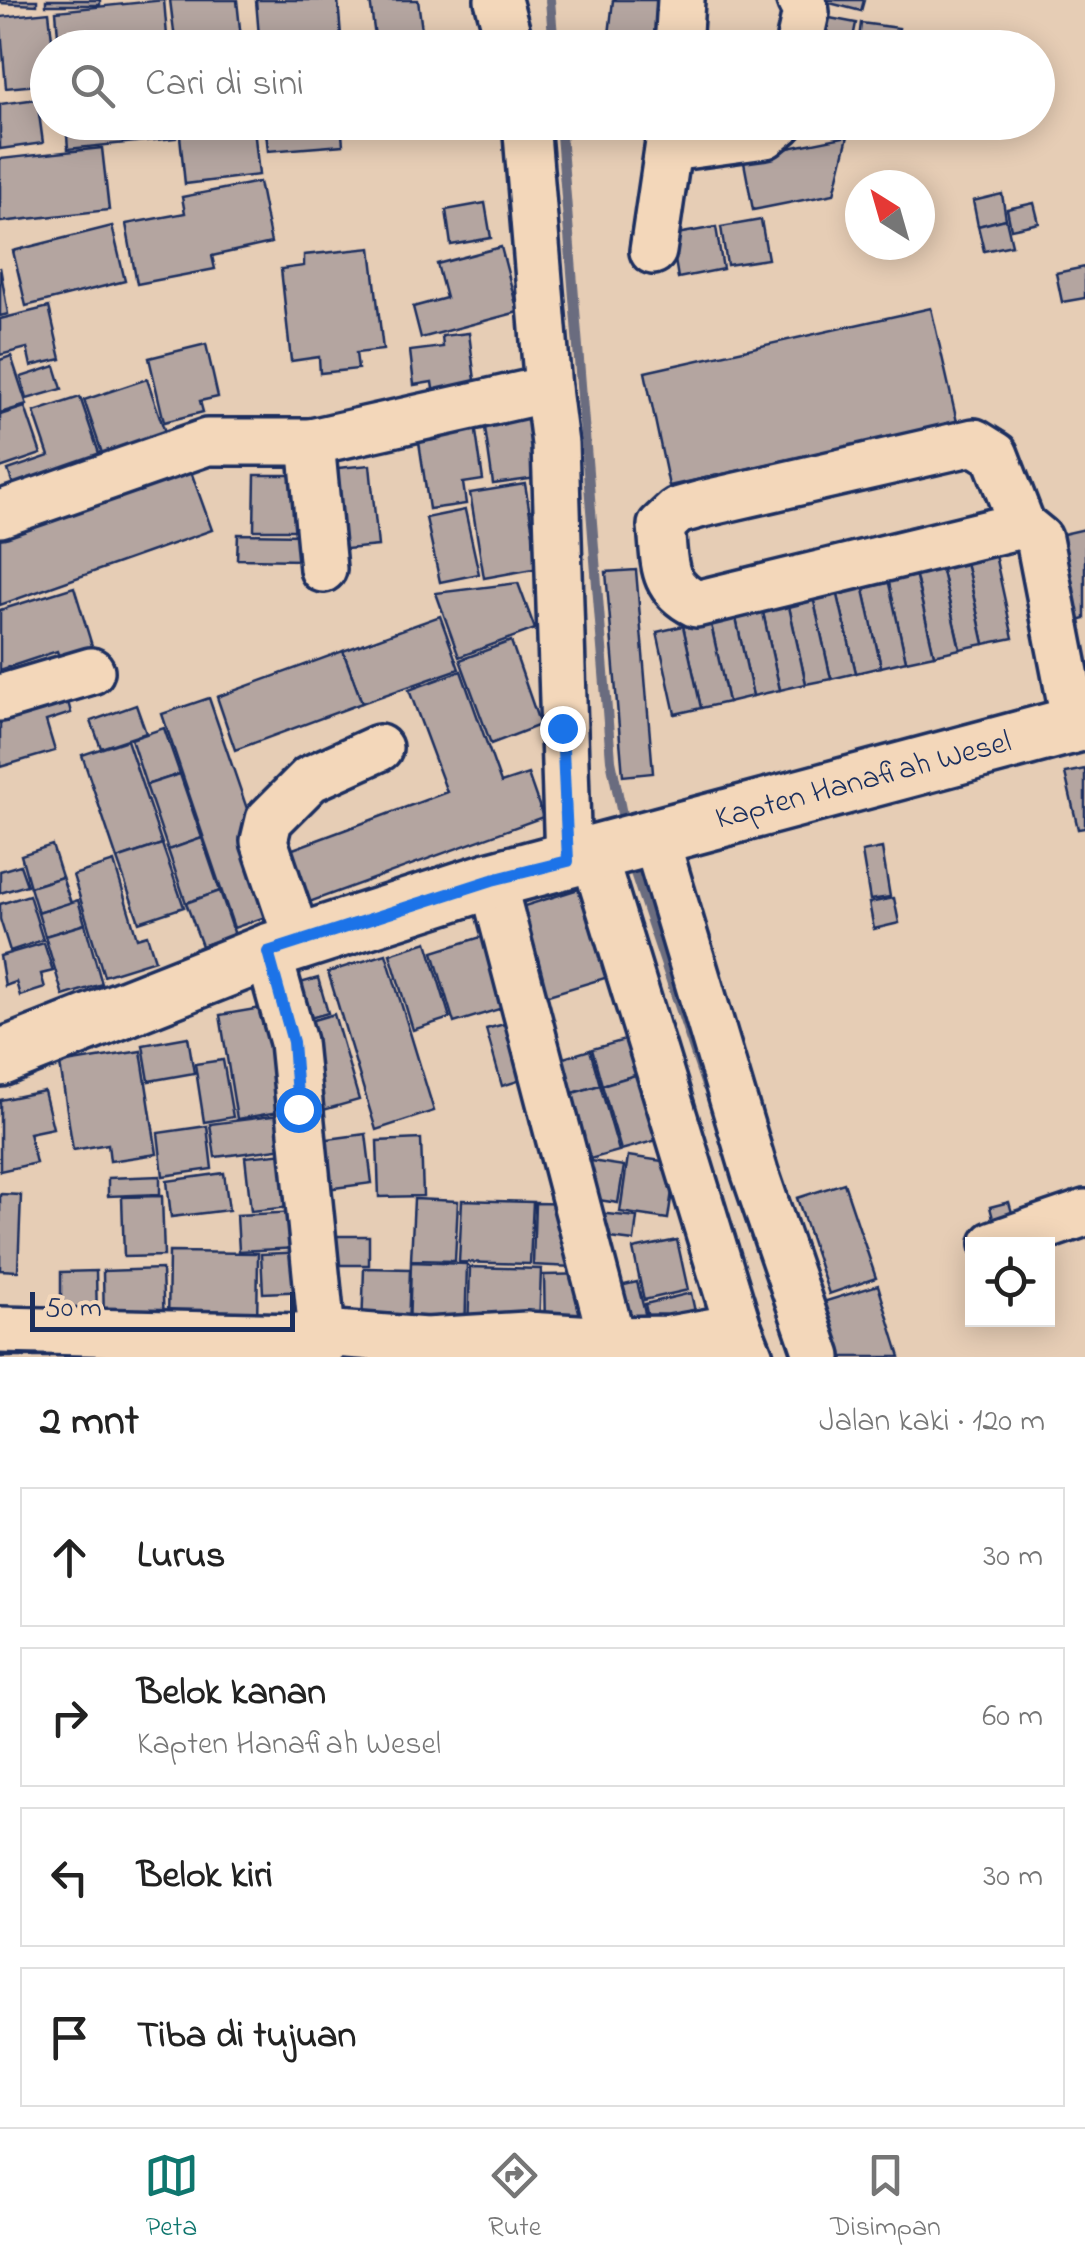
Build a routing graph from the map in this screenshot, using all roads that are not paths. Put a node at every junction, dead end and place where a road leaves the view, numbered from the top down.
1 (498, 0) edge
2 (681, 0) edge
3 (800, 0) edge
4 (506, 30) edge
5 (679, 30) edge
6 (802, 30) edge
7 (527, 140) edge
8 (670, 140) edge
9 (653, 251) dead end
10 (548, 389) junction
11 (311, 442) junction
12 (0, 514) edge
13 (1022, 525) junction
14 (323, 570) dead end
15 (90, 671) dead end
16 (0, 698) edge
17 (1080, 723) edge
18 (379, 748) dead end
19 (613, 848) junction
20 (492, 880) junction
21 (283, 949) junction
22 (0, 1058) edge
23 (1085, 1213) edge
24 (1016, 1237) edge
25 (0, 1330) edge
26 (612, 1340) junction
27 (744, 1342) edge
28 (320, 1345) edge
29 (818, 1357) edge

1 - 4 street
2 - 5 street
3 - 6 street
7 - 10 street
8 - 9 street
10 - 11 street
10 - 19 street
11 - 12 street
11 - 14 street
13 - 13 street
13 - 17 street
15 - 16 street
17 - 19 main road, Kapten Hanafiah Wesel
18 - 21 street
19 - 20 main road, Kapten Hanafiah Wesel
19 - 27 street
19 - 29 street
20 - 21 main road, Kapten Hanafiah Wesel
20 - 26 street
21 - 22 main road, Kapten Hanafiah Wesel
21 - 28 street
23 - 24 street
25 - 28 street
26 - 27 street
26 - 28 street

